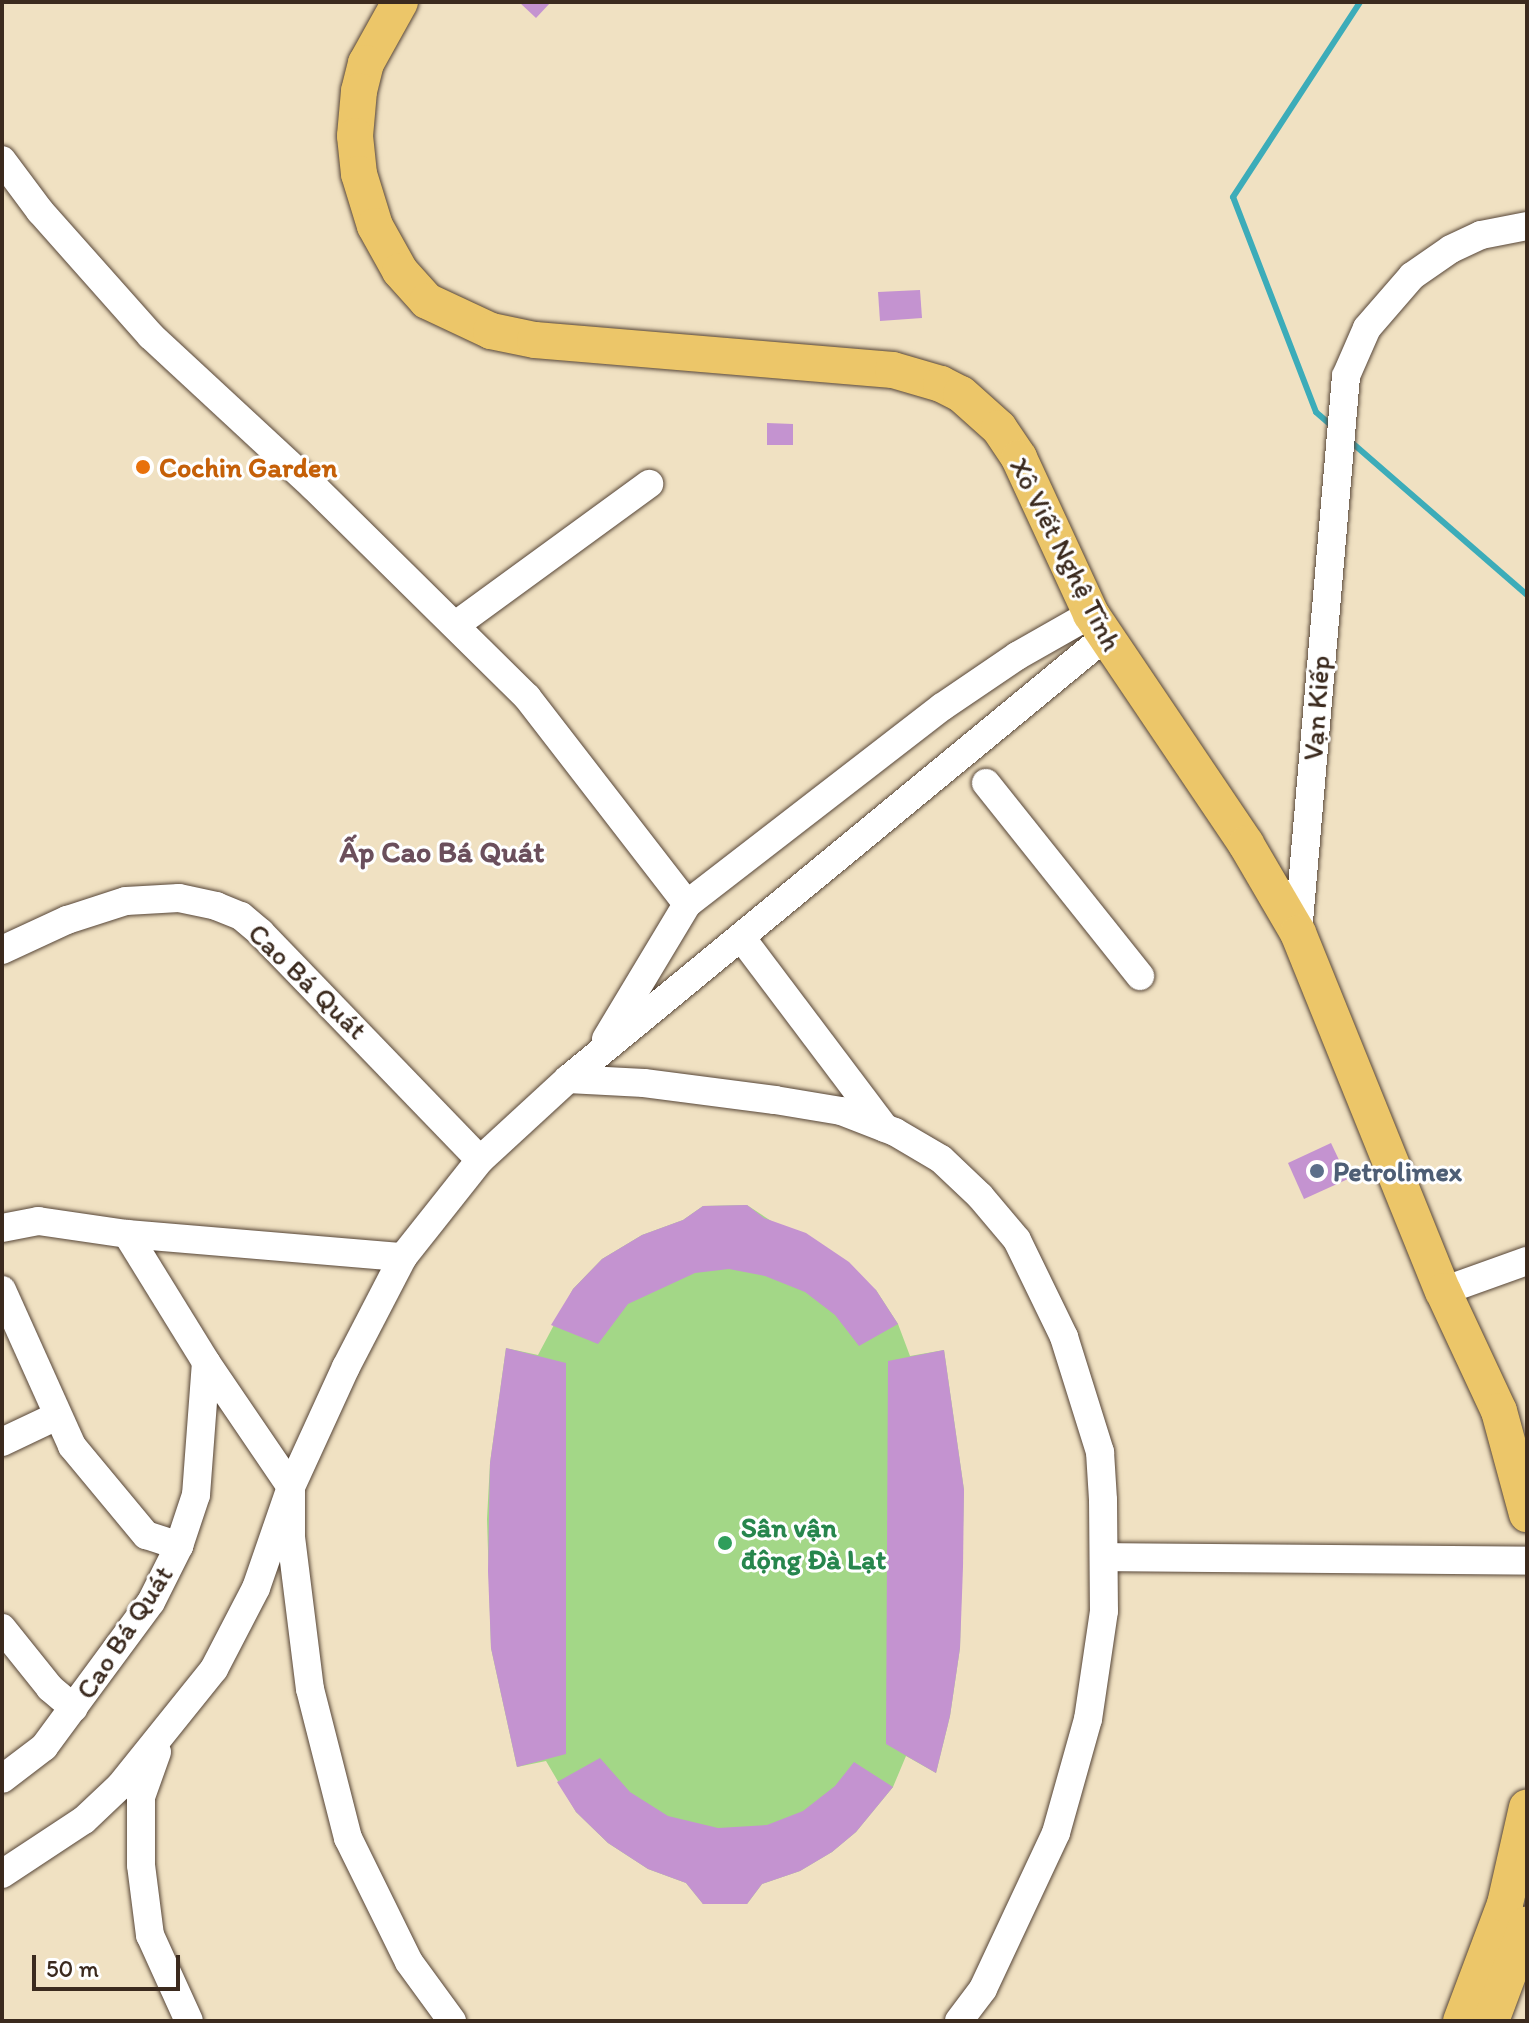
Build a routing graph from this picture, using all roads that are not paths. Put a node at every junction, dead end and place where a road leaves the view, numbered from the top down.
1 (400, 2) edge
2 (2, 160) edge
3 (1527, 226) edge
4 (649, 484) dead end
5 (457, 624) junction
6 (1098, 625) junction
7 (986, 783) dead end
8 (687, 904) junction
9 (1298, 933) junction
10 (741, 937) junction
11 (2, 950) edge
12 (1140, 976) dead end
13 (595, 1057) junction
14 (568, 1079) junction
15 (885, 1128) junction
16 (480, 1160) junction
17 (2, 1228) edge
18 (127, 1234) junction
19 (403, 1257) junction
20 (1527, 1261) edge
21 (2, 1290) edge
22 (1443, 1291) junction
23 (206, 1362) junction
24 (57, 1416) junction
25 (2, 1442) edge
26 (291, 1487) junction
27 (1527, 1514) edge
28 (179, 1546) junction
29 (1106, 1557) junction
30 (1527, 1561) edge
31 (2, 1628) edge
32 (74, 1708) junction
33 (162, 1736) junction
34 (2, 1779) edge
35 (1527, 1807) edge
36 (2, 1874) edge
37 (1527, 1924) edge
38 (189, 2021) edge
39 (452, 2021) edge
40 (959, 2021) edge
41 (1461, 2021) edge
42 (1491, 2021) edge

1 - 6 main road, Xô Viết Nghệ Tĩnh
2 - 5 street
3 - 9 street, Vạn Kiếp
4 - 5 street
5 - 8 street
6 - 8 street
6 - 9 main road, Xô Viết Nghệ Tĩnh
6 - 10 street
7 - 12 street
8 - 13 street
9 - 22 main road, Xô Viết Nghệ Tĩnh
10 - 13 street
10 - 15 street
11 - 16 street, Cao Bá Quát
13 - 14 street
14 - 15 street
14 - 16 street
15 - 29 street
16 - 19 street
17 - 18 street
18 - 19 street
18 - 23 street
19 - 26 street
20 - 22 street
21 - 24 street
22 - 27 main road, Xô Viết Nghệ Tĩnh
23 - 26 street
23 - 28 street, Cao Bá Quát
24 - 25 street
24 - 28 street
26 - 33 street
26 - 39 street
28 - 32 street, Cao Bá Quát
29 - 30 street
29 - 40 street
31 - 32 street
32 - 34 street, Cao Bá Quát
33 - 36 street
33 - 38 street
35 - 41 main road
37 - 42 main road

